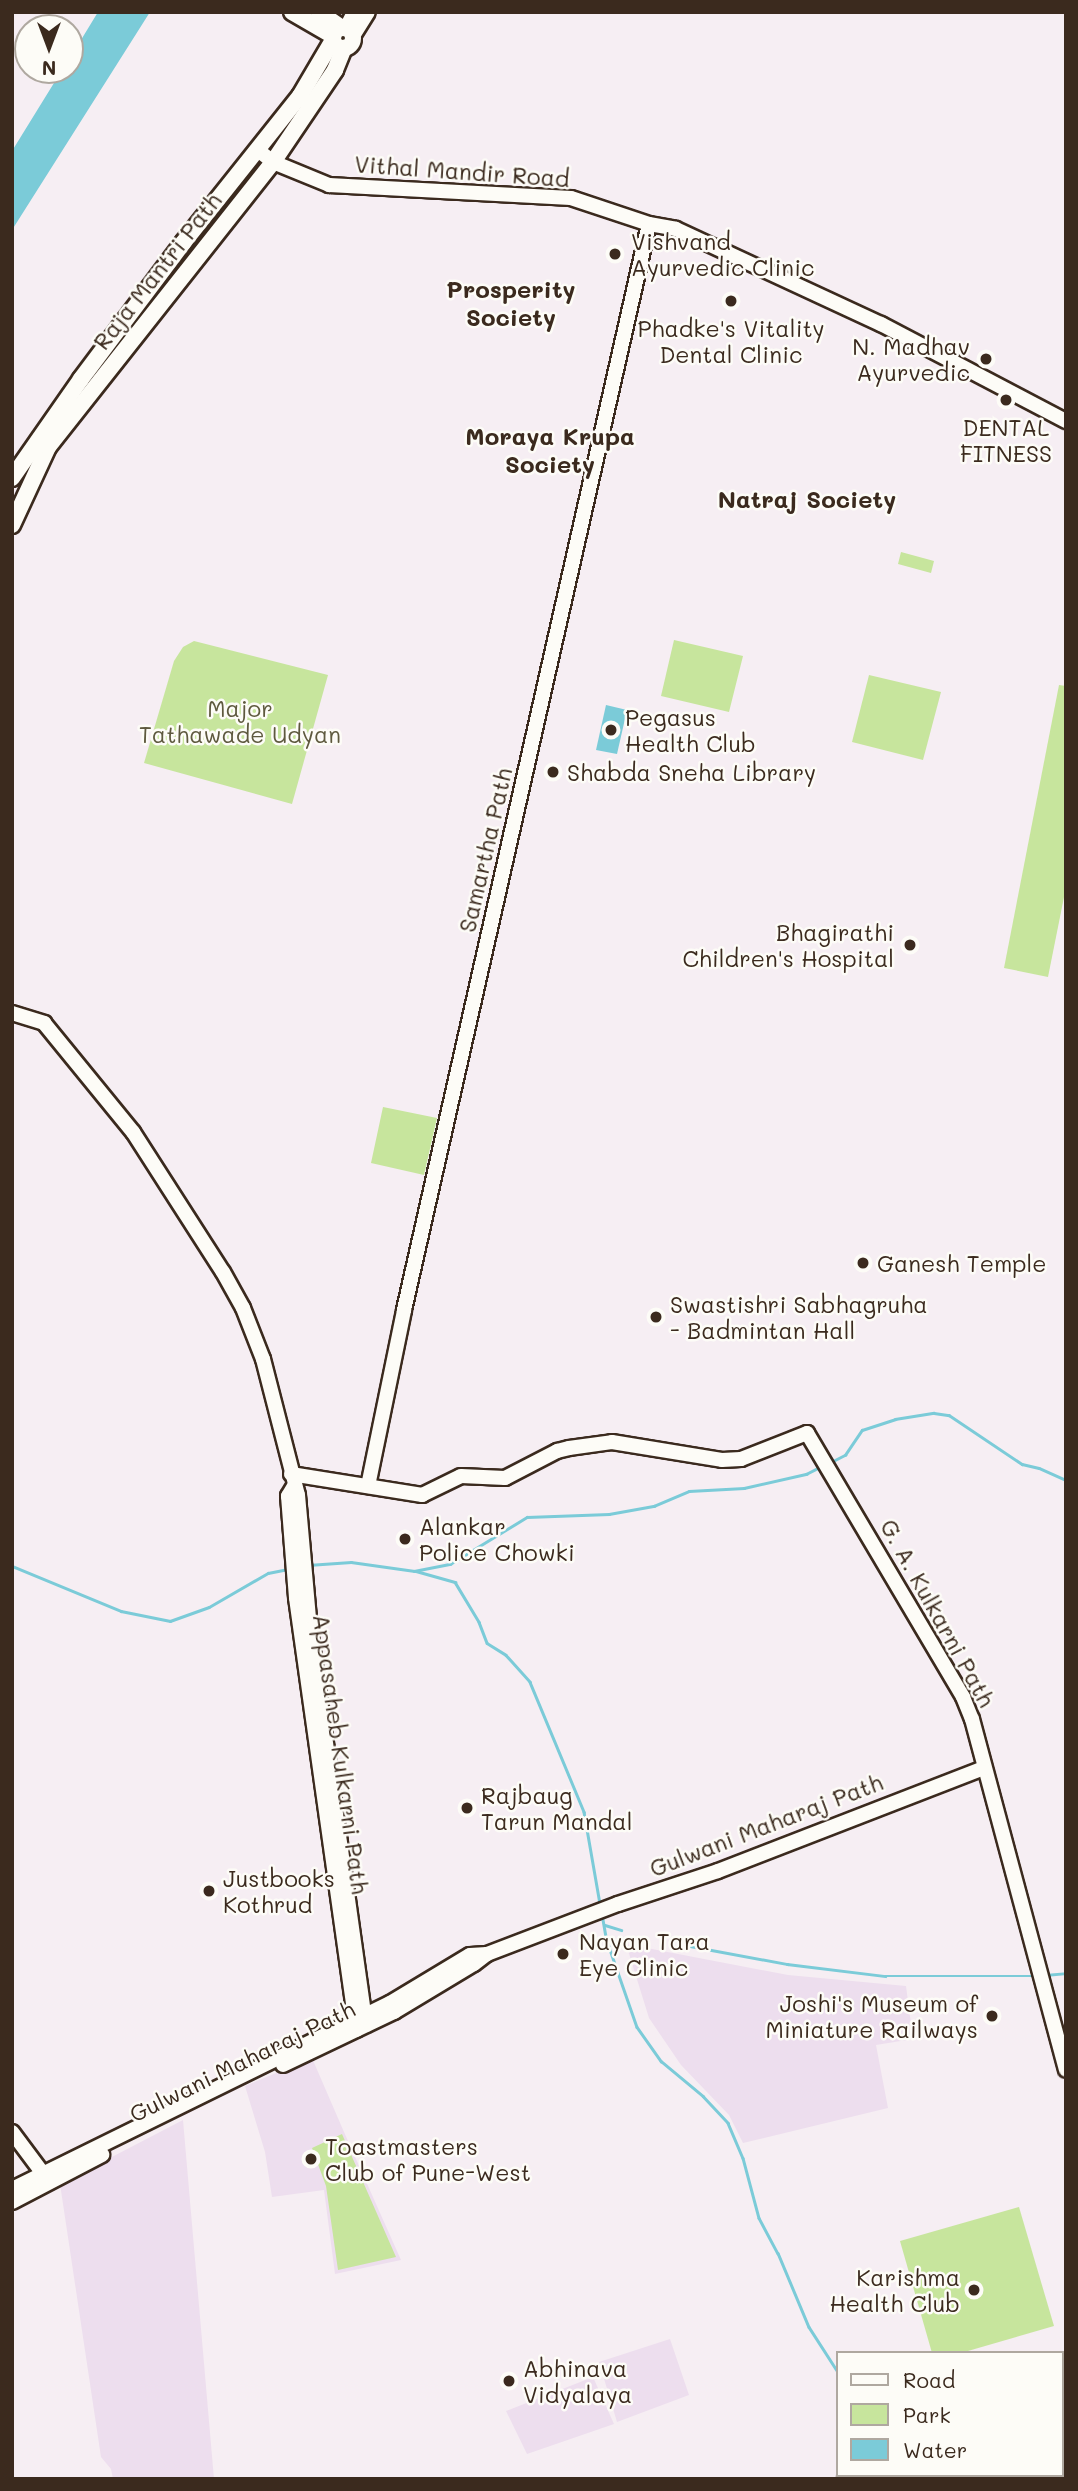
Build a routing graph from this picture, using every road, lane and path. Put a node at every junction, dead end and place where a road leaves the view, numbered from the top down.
1 (292, 12) edge
2 (354, 12) edge
3 (368, 12) edge
4 (313, 16) edge
5 (342, 36) junction
6 (259, 151) junction
7 (273, 162) junction
8 (649, 224) junction
9 (1066, 422) edge
10 (12, 478) edge
11 (12, 525) edge
12 (12, 1013) edge
13 (292, 1480) junction
14 (368, 1486) junction
15 (984, 1768) junction
16 (360, 2022) junction
17 (1066, 2070) edge
18 (12, 2132) edge
19 (46, 2178) junction
20 (12, 2189) edge
21 (12, 2202) edge

1 - 4 main road
2 - 5 street
3 - 5 street
4 - 5 main road
5 - 6 main road
5 - 7 main road, Raja Mantri Path
6 - 7 street, Vithal Mandir Road
6 - 10 main road
7 - 8 street, Vithal Mandir Road
7 - 11 main road, Raja Mantri Path
8 - 9 street, Vithal Mandir Road
8 - 14 street, Samartha Path
12 - 13 street, Appasaheb Kulkarni Path
13 - 14 street
13 - 16 street, Appasaheb Kulkarni Path
14 - 15 street, G. A. Kulkarni Path
15 - 16 street, Gulwani Maharaj Path
15 - 17 street, G. A. Kulkarni Path
16 - 19 street, Gulwani Maharaj Path
18 - 19 street
19 - 20 street, Gulwani Maharaj Path
19 - 21 street, Gulwani Maharaj Path

